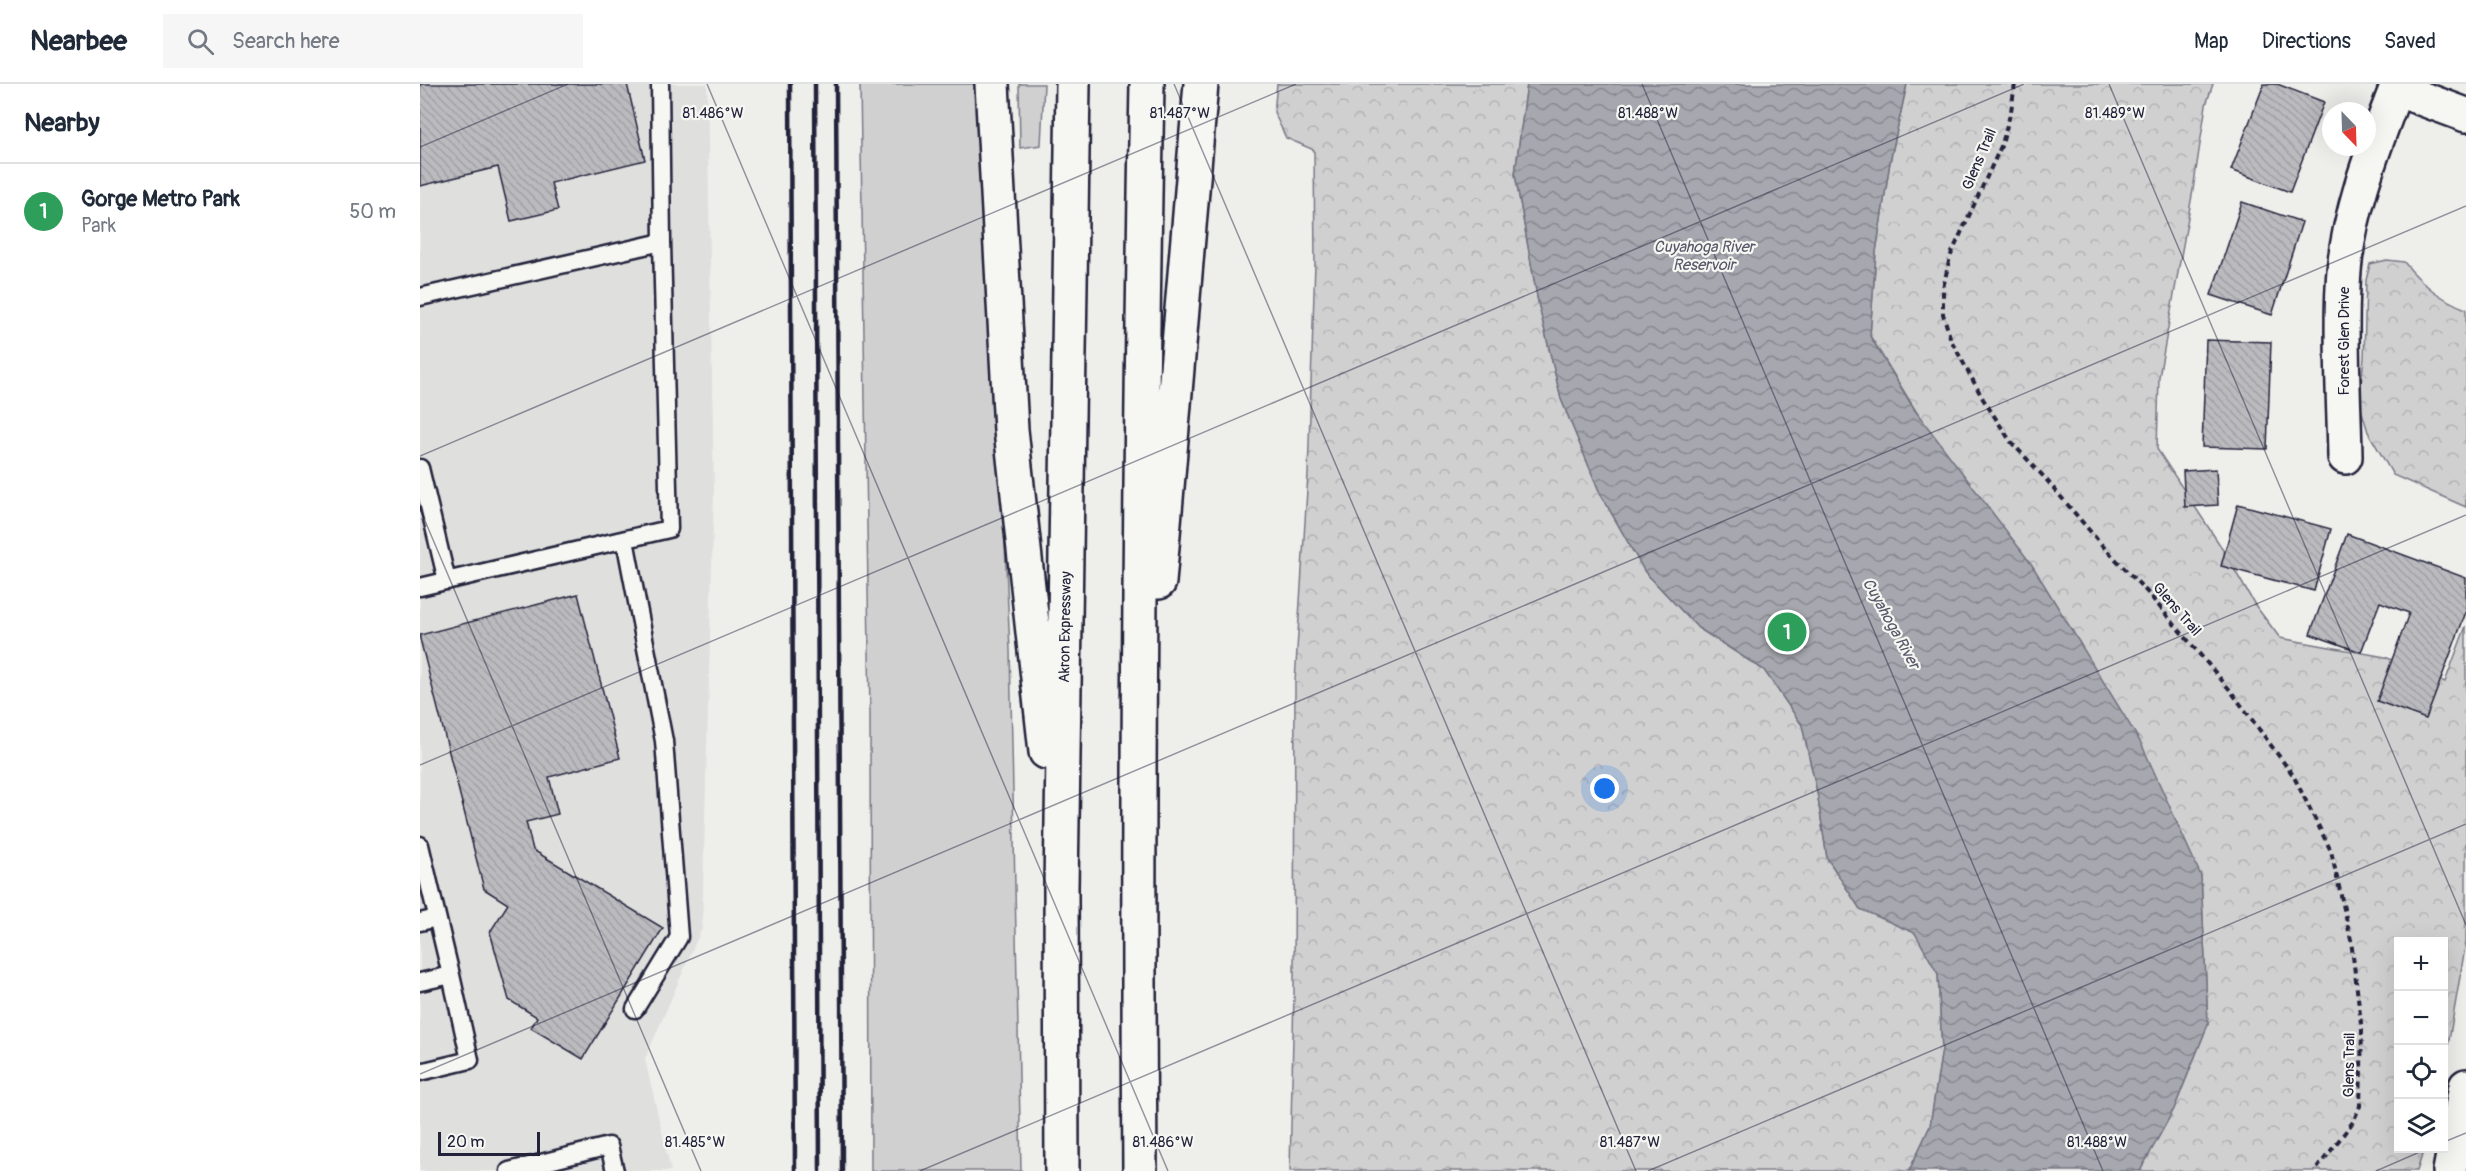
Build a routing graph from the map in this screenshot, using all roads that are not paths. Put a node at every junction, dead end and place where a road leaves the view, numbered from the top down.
1 (660, 84) edge
2 (992, 84) edge
3 (1073, 84) edge
4 (1147, 84) edge
5 (1201, 84) edge
6 (2397, 86) edge
7 (2466, 115) edge
8 (662, 242) junction
9 (420, 297) edge
10 (2345, 457) dead end
11 (420, 468) edge
12 (625, 540) junction
13 (447, 581) junction
14 (420, 587) edge
15 (420, 845) edge
16 (1137, 880) junction
17 (1060, 888) junction
18 (437, 918) junction
19 (420, 922) edge
20 (451, 975) junction
21 (420, 982) edge
22 (635, 1009) dead end
23 (420, 1072) edge
24 (2466, 1086) edge
25 (509, 1171) edge
26 (615, 1171) edge
27 (1062, 1171) edge
28 (1140, 1171) edge
29 (2450, 1171) edge

1 - 8 lane
2 - 17 main road
3 - 17 main road, Akron Expressway
4 - 16 main road
5 - 16 main road
6 - 7 main road, Forest Glen Drive
6 - 10 main road, Forest Glen Drive
8 - 9 lane
8 - 12 lane
11 - 13 lane
12 - 13 lane
12 - 22 lane
13 - 14 lane
15 - 18 lane
16 - 28 main road
17 - 27 main road, Akron Expressway
18 - 19 lane
18 - 20 lane
20 - 21 lane
20 - 23 lane
24 - 29 main road
25 - 26 lane

